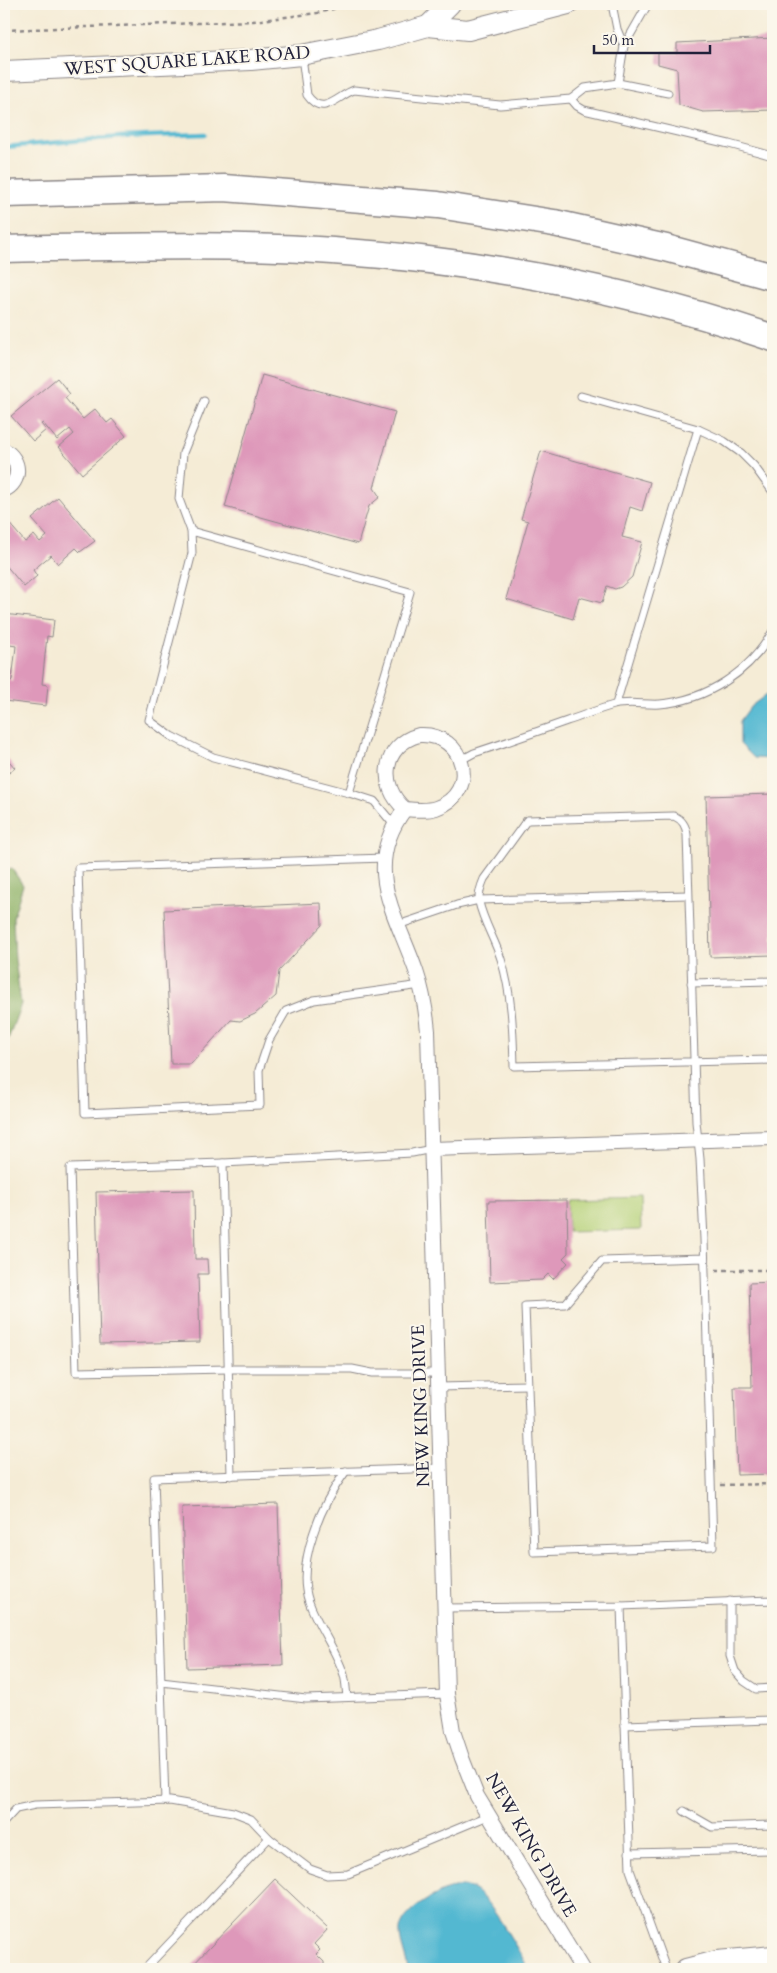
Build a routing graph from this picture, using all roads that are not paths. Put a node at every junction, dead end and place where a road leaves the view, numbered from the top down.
1 (450, 4) edge
2 (568, 4) edge
3 (612, 4) edge
4 (648, 4) edge
5 (428, 26) junction
6 (624, 46) junction
7 (302, 55) junction
8 (4, 71) edge
9 (618, 83) junction
10 (668, 93) dead end
11 (571, 99) junction
12 (773, 156) edge
13 (4, 194) edge
14 (4, 249) edge
15 (773, 277) edge
16 (773, 338) edge
17 (581, 396) dead end
18 (204, 401) dead end
19 (698, 430) junction
20 (4, 450) edge
21 (4, 490) edge
22 (773, 492) edge
23 (191, 531) junction
24 (773, 631) edge
25 (616, 704) junction
26 (461, 760) junction
27 (349, 793) junction
28 (405, 809) junction
29 (394, 825) junction
30 (385, 858) junction
31 (688, 895) junction
32 (479, 900) junction
33 (397, 926) junction
34 (773, 981) edge
35 (691, 983) junction
36 (421, 985) junction
37 (773, 1060) edge
38 (694, 1063) junction
39 (773, 1138) edge
40 (698, 1141) junction
41 (432, 1149) junction
42 (223, 1163) junction
43 (704, 1258) junction
44 (228, 1369) junction
45 (438, 1380) junction
46 (528, 1385) junction
47 (441, 1468) junction
48 (346, 1471) junction
49 (231, 1476) junction
50 (773, 1600) edge
51 (730, 1601) junction
52 (621, 1606) junction
53 (444, 1608) junction
54 (161, 1682) junction
55 (773, 1688) edge
56 (447, 1694) junction
57 (347, 1697) junction
58 (773, 1720) edge
59 (625, 1724) junction
60 (165, 1801) junction
61 (684, 1811) dead end
62 (488, 1816) junction
63 (4, 1822) edge
64 (773, 1825) edge
65 (269, 1838) junction
66 (773, 1850) edge
67 (629, 1853) junction
68 (773, 1956) edge
69 (145, 1969) edge
70 (582, 1969) edge
71 (666, 1969) edge
72 (686, 1969) edge

1 - 5 main road, WEST SQUARE LAKE ROAD
2 - 5 main road, WEST SQUARE LAKE ROAD
3 - 6 lane
4 - 6 lane
5 - 7 main road, WEST SQUARE LAKE ROAD
6 - 9 lane
7 - 8 main road, WEST SQUARE LAKE ROAD
7 - 11 lane
9 - 10 lane
9 - 11 lane
11 - 12 lane
13 - 15 highway
14 - 16 highway
17 - 19 lane
18 - 23 lane
19 - 22 lane
19 - 25 lane
20 - 21 street
23 - 27 lane
23 - 27 lane
24 - 25 lane
25 - 26 lane
26 - 28 street
26 - 28 street
27 - 29 lane
28 - 29 street, NEW KING DRIVE
29 - 30 street, NEW KING DRIVE
30 - 33 street, NEW KING DRIVE
30 - 36 lane
31 - 32 lane
31 - 32 lane
31 - 35 lane
32 - 33 lane
32 - 38 lane
33 - 36 street, NEW KING DRIVE
34 - 35 lane
35 - 38 lane
36 - 41 street, NEW KING DRIVE
37 - 38 lane
38 - 40 lane
39 - 40 street
40 - 41 street
40 - 43 lane
41 - 42 lane
41 - 45 street, NEW KING DRIVE
42 - 44 lane
42 - 44 lane
43 - 46 lane
43 - 46 lane
44 - 45 lane
44 - 49 lane
45 - 46 lane
45 - 47 street, NEW KING DRIVE
47 - 48 lane
47 - 53 street, NEW KING DRIVE
48 - 49 lane
48 - 57 lane
49 - 54 lane
50 - 51 lane
51 - 52 lane
51 - 55 lane
52 - 53 lane
52 - 59 lane
53 - 56 street, NEW KING DRIVE
54 - 57 lane
54 - 60 lane
56 - 57 lane
56 - 62 street, NEW KING DRIVE
58 - 59 lane
59 - 67 lane
60 - 63 lane
60 - 65 lane
61 - 64 lane
62 - 65 lane
62 - 70 street, NEW KING DRIVE
65 - 69 lane
66 - 67 lane
67 - 71 lane
68 - 72 main road

